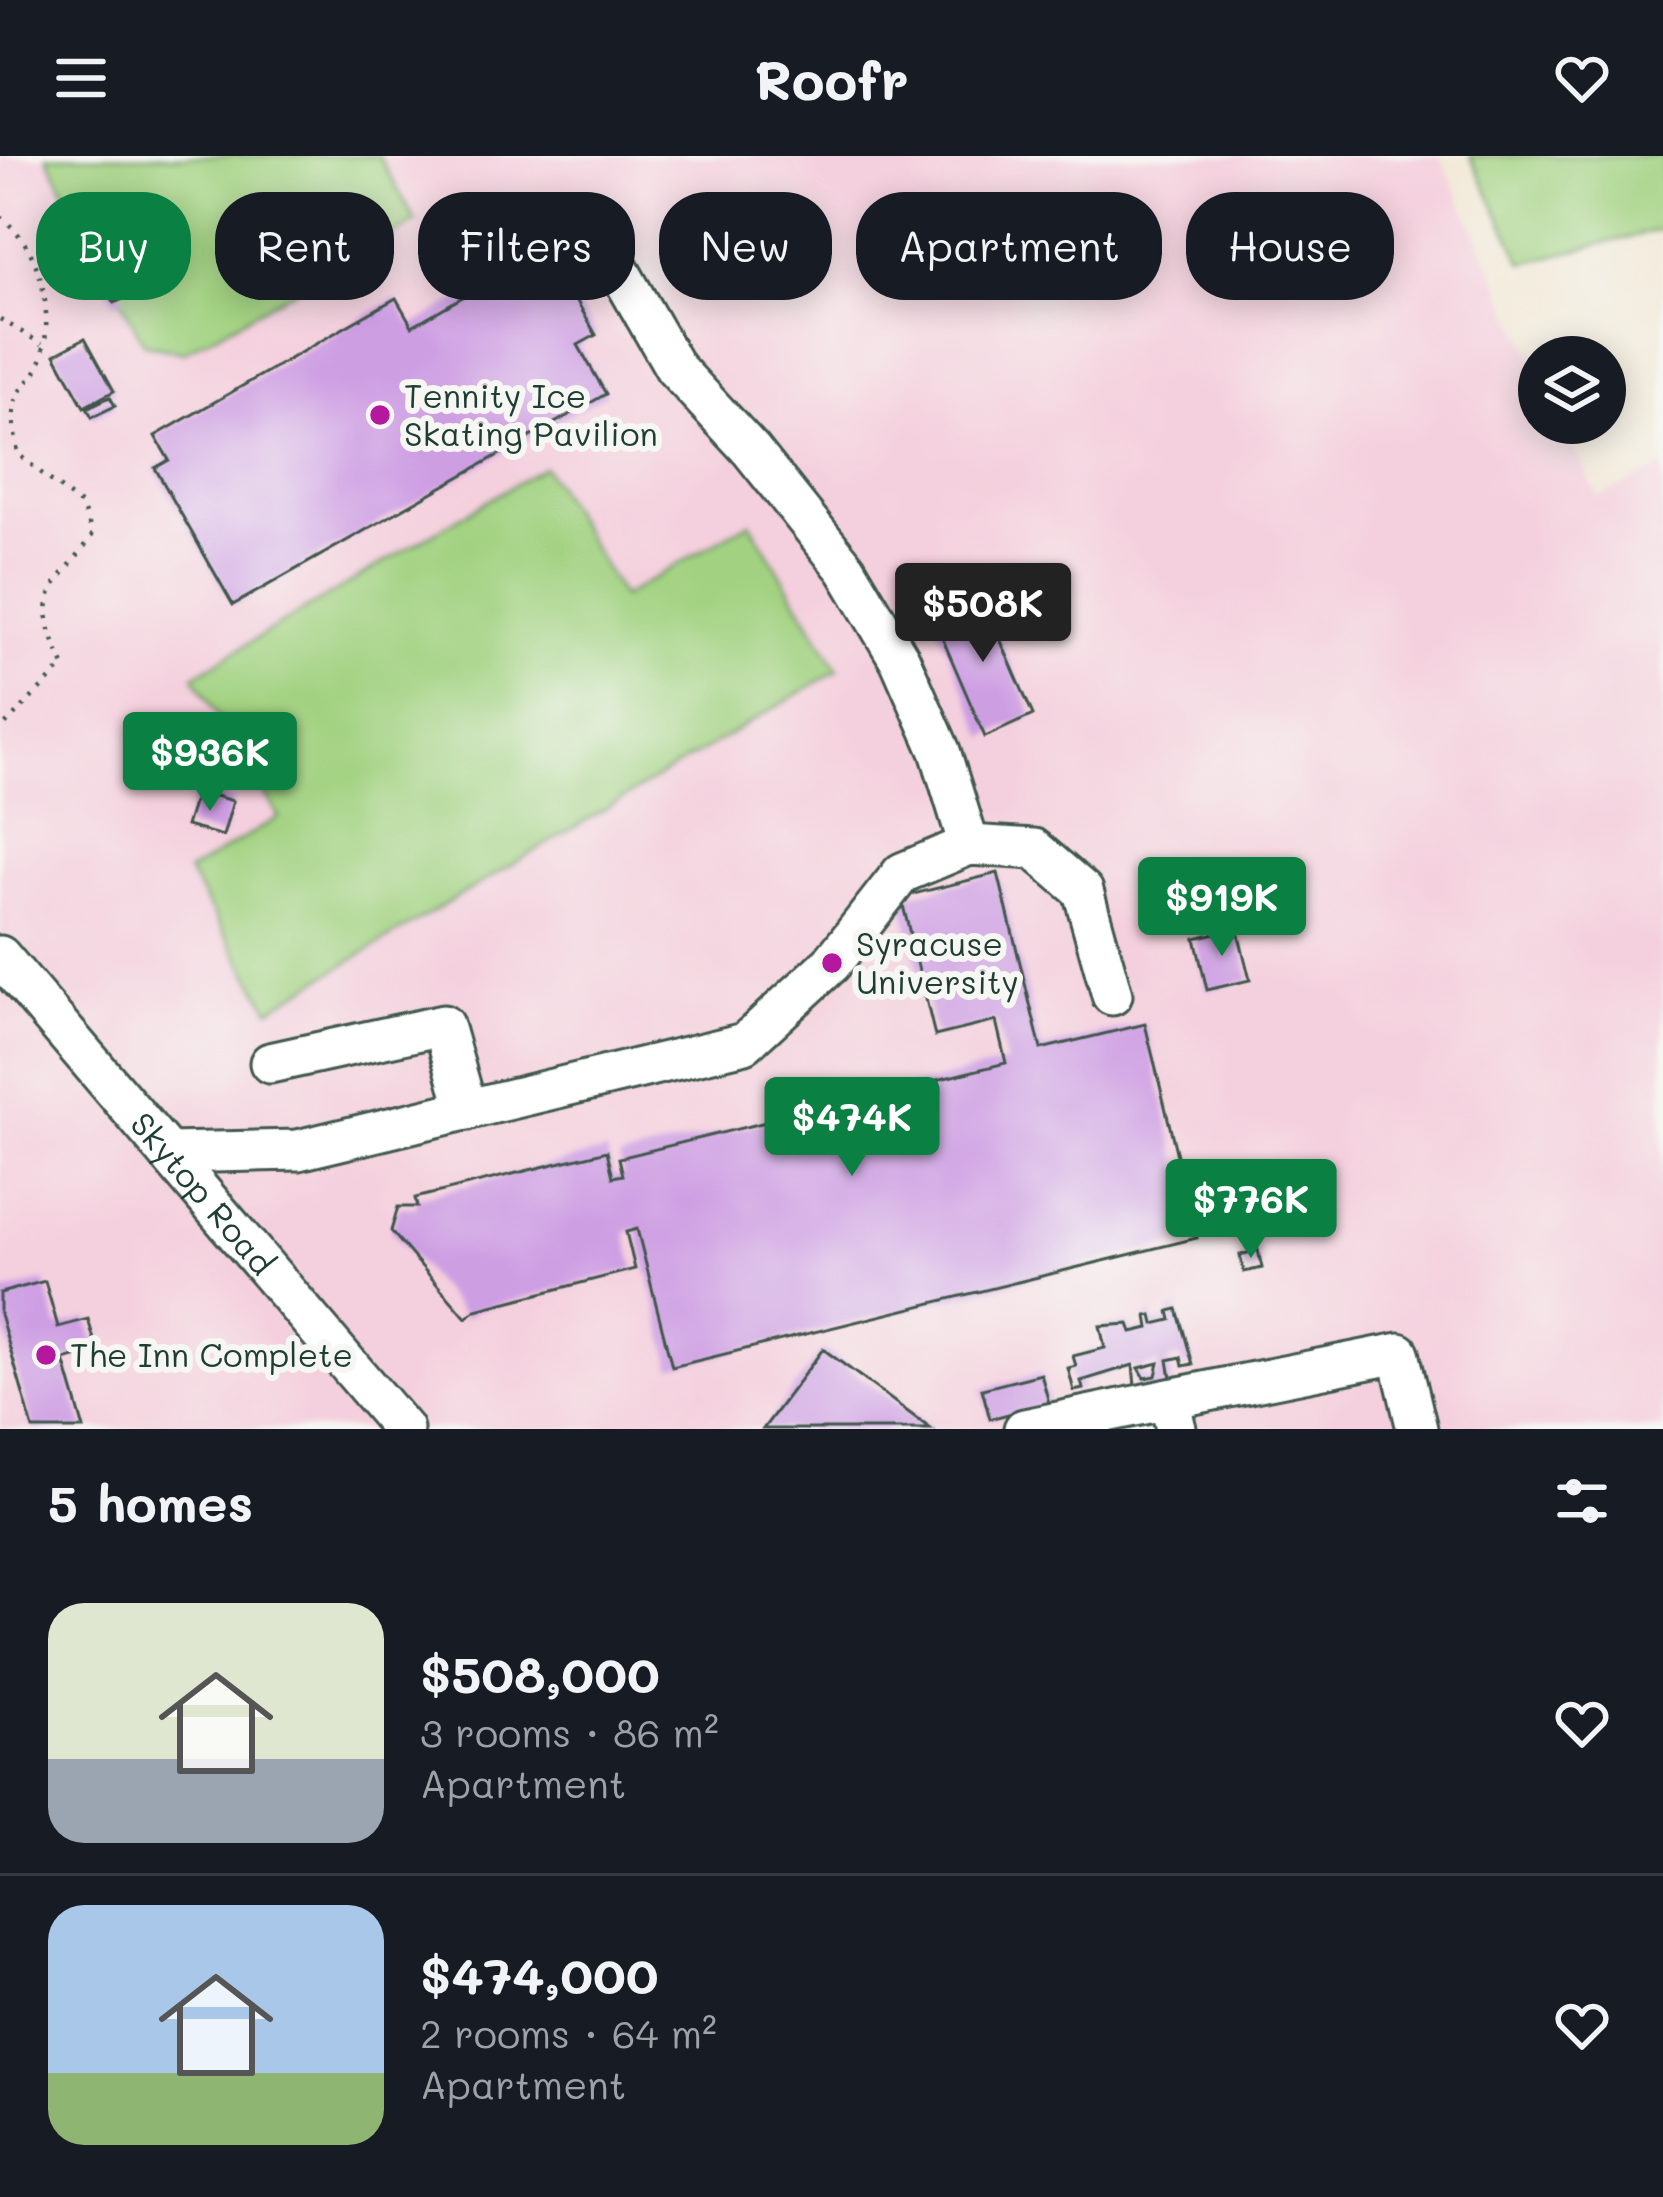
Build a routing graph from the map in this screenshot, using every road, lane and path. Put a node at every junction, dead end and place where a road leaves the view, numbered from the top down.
1 (0, 217) edge
2 (635, 298) edge
3 (0, 319) edge
4 (41, 344) junction
5 (0, 730) edge
6 (969, 845) junction
7 (0, 956) edge
8 (1112, 995) dead end
9 (270, 1063) dead end
10 (467, 1110) junction
11 (168, 1153) junction
12 (1172, 1414) edge
13 (403, 1429) edge
14 (1024, 1429) edge
15 (1417, 1429) edge

1 - 4 path
2 - 6 street
3 - 4 path
4 - 5 path
6 - 8 street
6 - 10 street
7 - 11 street, Skytop Road
9 - 10 street
10 - 11 street
11 - 13 street, Skytop Road
12 - 14 street
12 - 15 street

